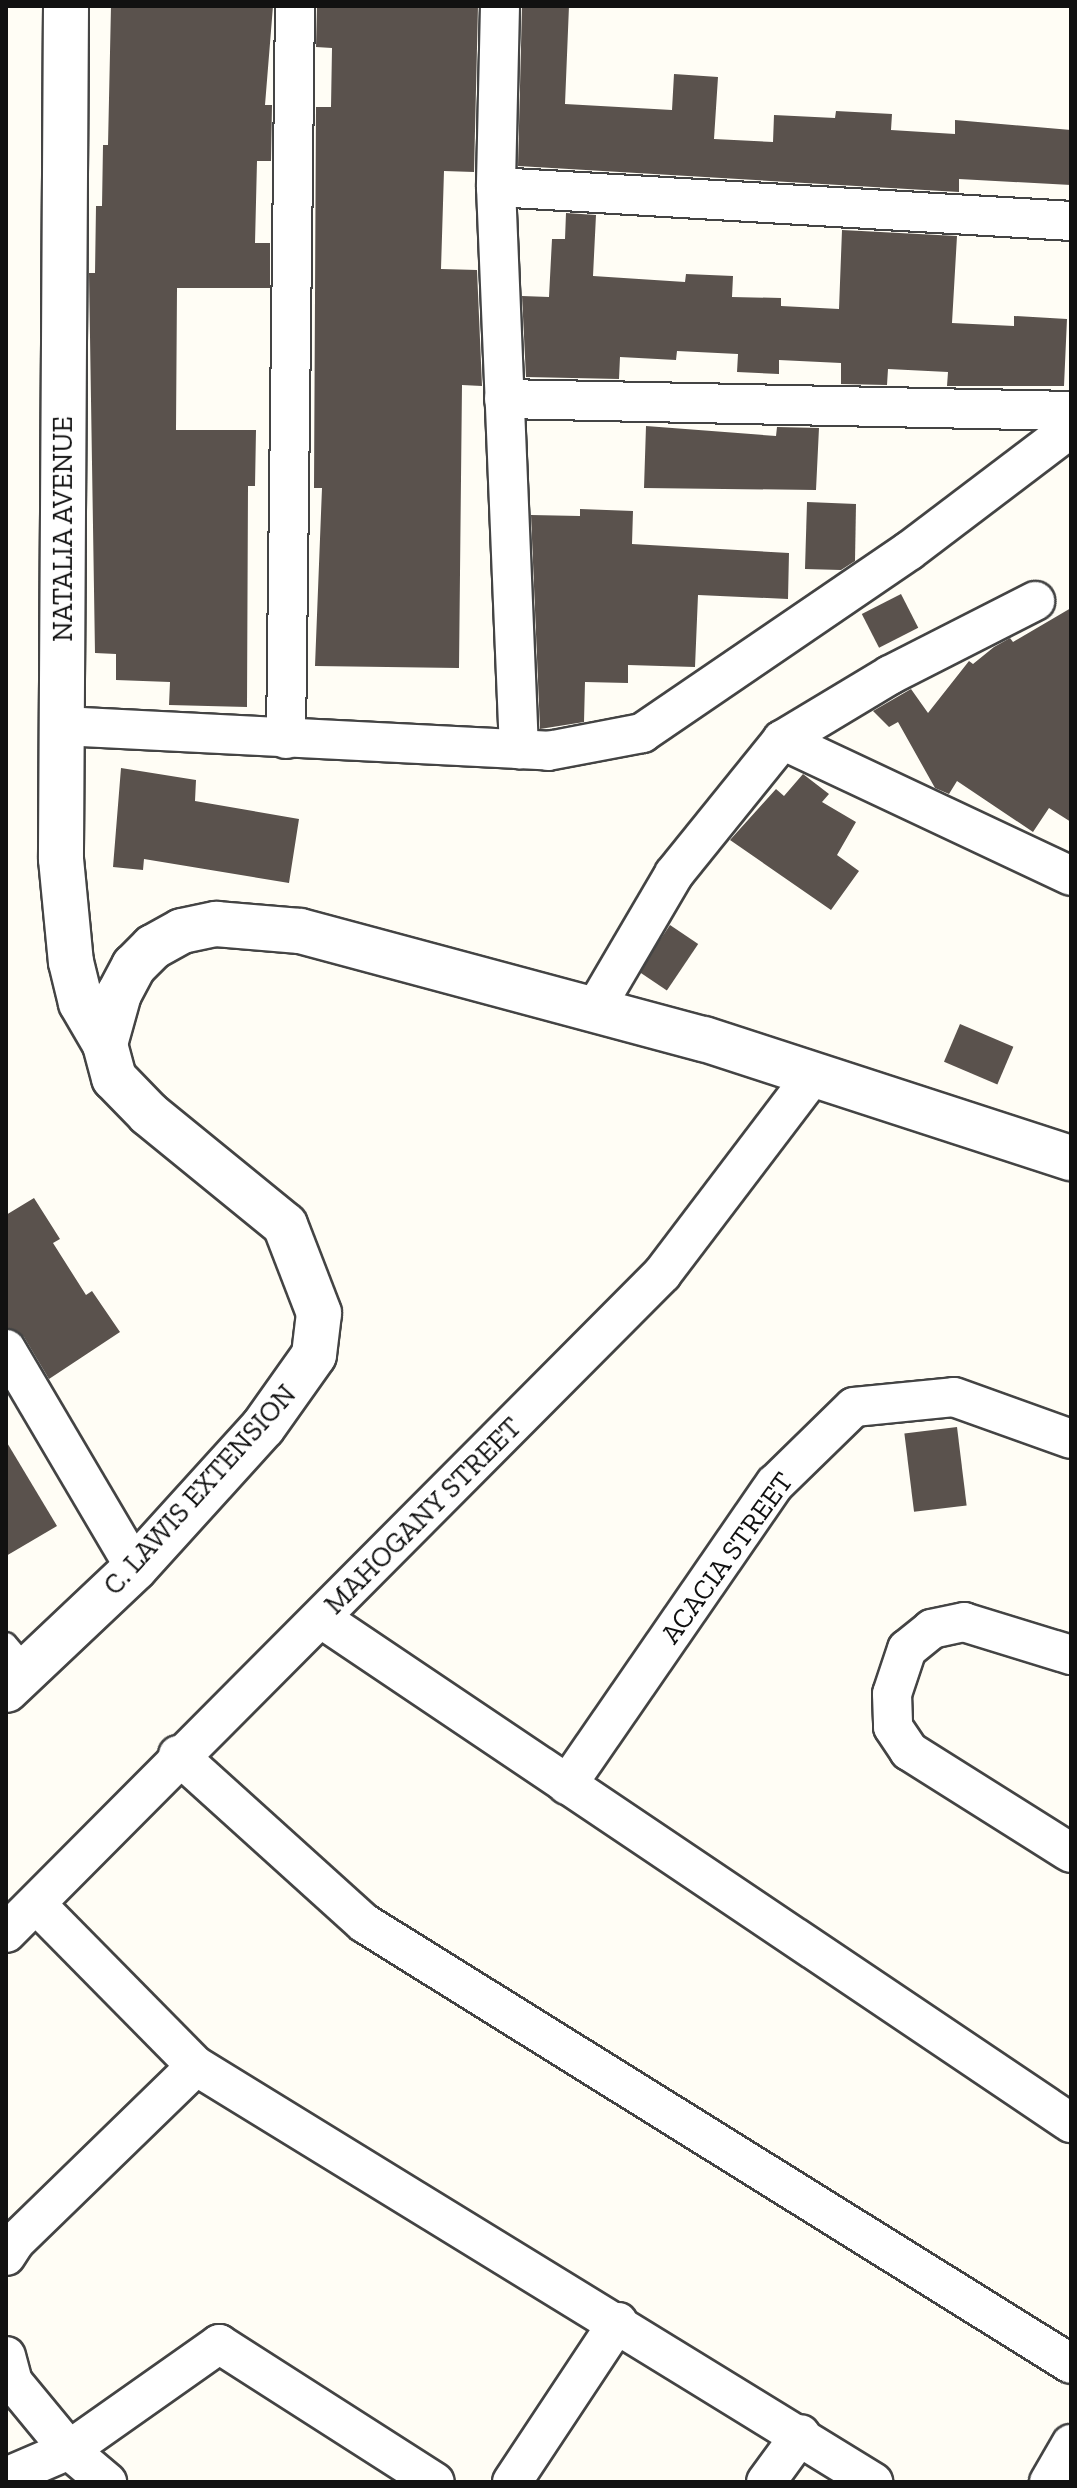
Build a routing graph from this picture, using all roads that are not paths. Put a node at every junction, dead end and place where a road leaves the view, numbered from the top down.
1 (66, 6) edge
2 (295, 6) edge
3 (500, 6) edge
4 (496, 187) junction
5 (1071, 221) edge
6 (504, 399) junction
7 (1071, 411) edge
8 (1071, 428) edge
9 (1035, 601) dead end
10 (62, 726) junction
11 (286, 739) junction
12 (782, 740) junction
13 (519, 750) junction
14 (1071, 876) edge
15 (596, 1007) junction
16 (105, 1044) junction
17 (813, 1075) junction
18 (1071, 1158) edge
19 (6, 1349) edge
20 (1071, 1439) edge
21 (135, 1568) junction
22 (322, 1619) junction
23 (1071, 1655) edge
24 (13, 1667) edge
25 (178, 1755) junction
26 (567, 1785) junction
27 (1071, 1853) edge
28 (38, 1906) junction
29 (6, 1933) edge
30 (196, 2066) junction
31 (1071, 2123) edge
32 (6, 2256) edge
33 (618, 2322) junction
34 (6, 2356) edge
35 (1071, 2364) edge
36 (801, 2434) junction
37 (1071, 2444) edge
38 (69, 2450) junction
39 (6, 2477) edge
40 (107, 2482) edge
41 (435, 2482) edge
42 (512, 2482) edge
43 (766, 2482) edge
44 (873, 2482) edge
45 (1049, 2482) edge

1 - 10 street, NATALIA AVENUE
2 - 11 street
3 - 4 street
4 - 5 street
4 - 6 street
6 - 7 street
6 - 13 street
8 - 13 street
9 - 12 street
10 - 11 street
10 - 16 street, NATALIA AVENUE
11 - 13 street
12 - 14 street
12 - 15 street
15 - 16 street
15 - 17 street
16 - 21 street, C. LAWIS EXTENSION
17 - 18 street
17 - 22 street, MAHOGANY STREET
19 - 21 street
20 - 26 street, ACACIA STREET
21 - 24 street, C. LAWIS EXTENSION
22 - 25 street, MAHOGANY STREET
22 - 26 street
23 - 27 street
25 - 28 street, MAHOGANY STREET
25 - 35 street
26 - 31 street
28 - 29 street, MAHOGANY STREET
28 - 30 street
30 - 32 street
30 - 33 street
33 - 36 street
33 - 42 street
34 - 38 street
36 - 43 street
36 - 44 street
37 - 45 street
38 - 39 street
38 - 40 street
38 - 41 street

